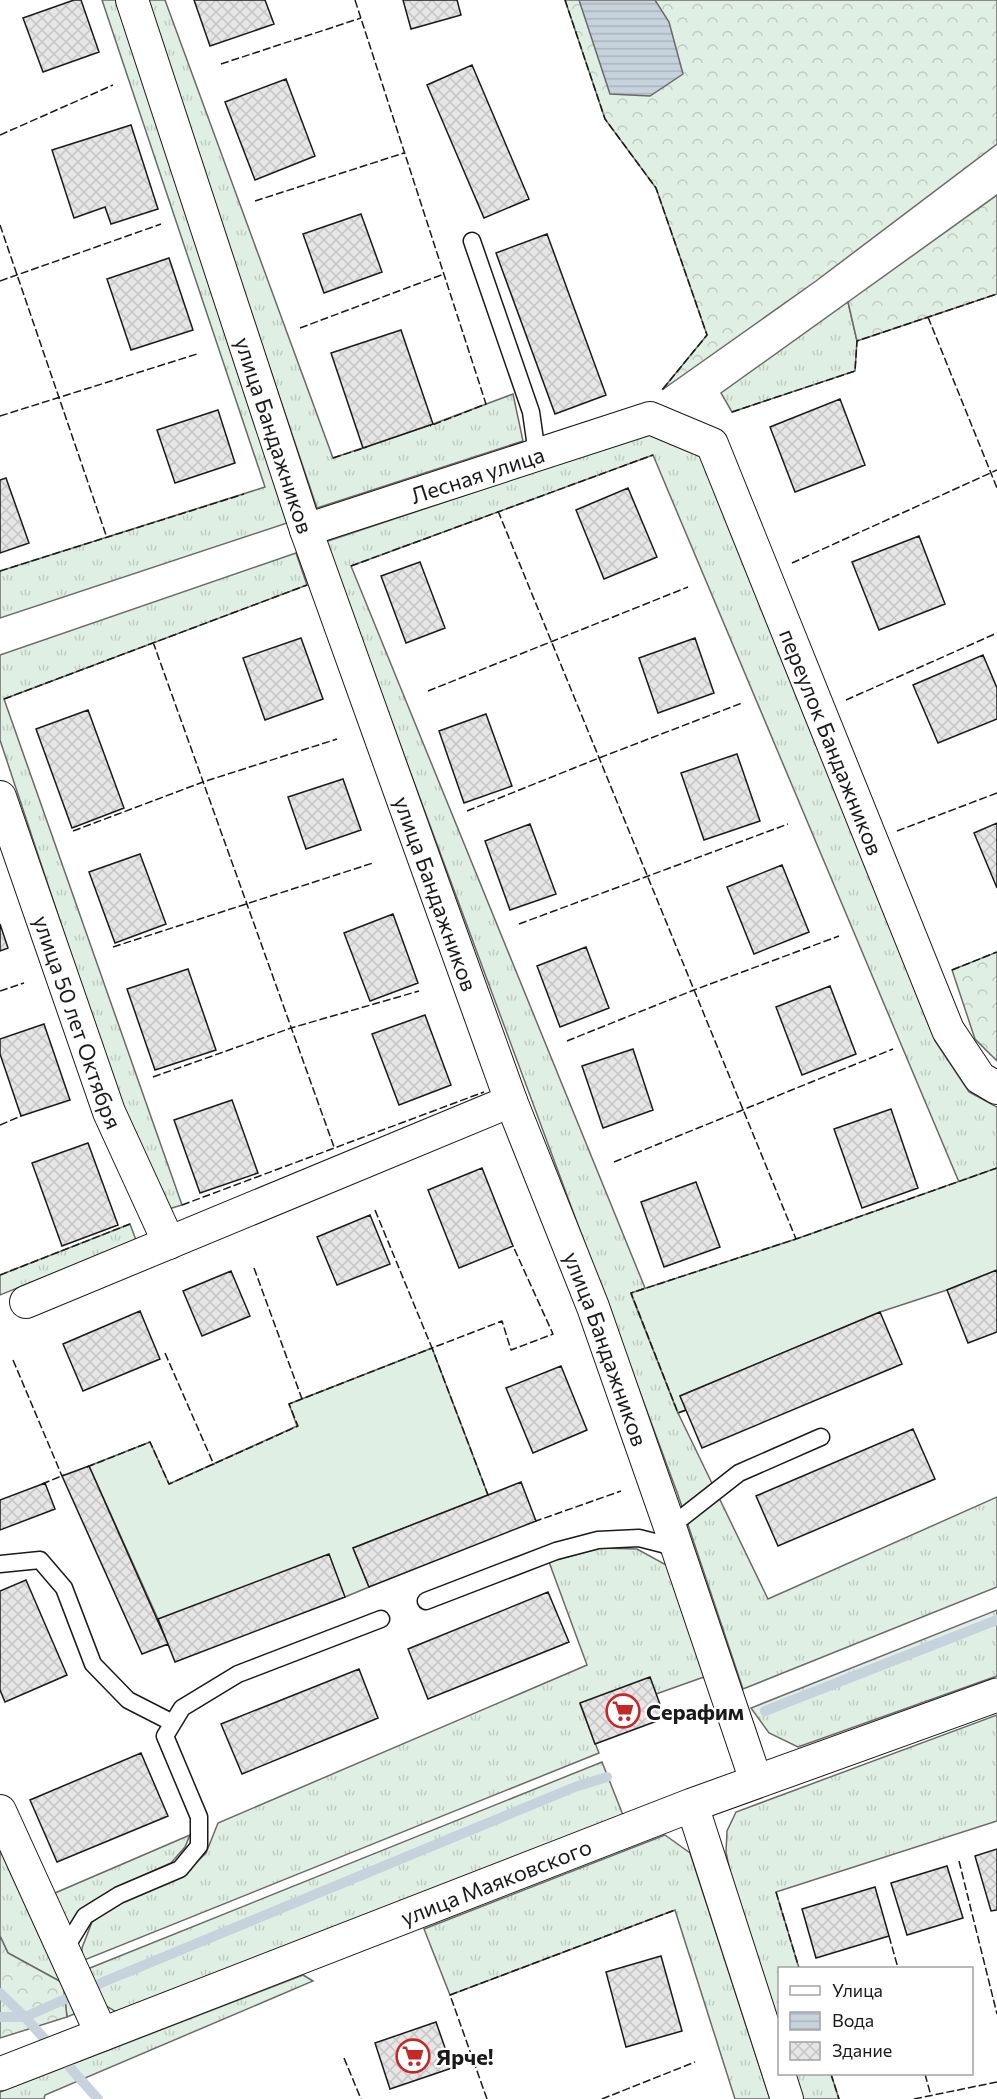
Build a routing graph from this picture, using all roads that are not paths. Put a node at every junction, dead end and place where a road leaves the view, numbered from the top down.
1 (132, 0) edge
2 (472, 241) dead end
3 (650, 418) joint
4 (537, 454) junction
5 (306, 530) junction
6 (0, 797) edge
7 (997, 1088) edge
8 (511, 1101) junction
9 (169, 1243) junction
10 (26, 1302) dead end
11 (820, 1437) dead end
12 (674, 1538) junction
13 (0, 1564) edge
14 (426, 1601) dead end
15 (381, 1618) dead end
16 (997, 1695) edge
17 (173, 1723) junction
18 (756, 1781) junction
19 (692, 1805) junction
20 (0, 1811) edge
21 (63, 1952) junction
22 (102, 2035) junction
23 (778, 2071) edge
24 (0, 2074) edge
25 (779, 2075) edge
26 (787, 2099) edge

1 - 5 street, улица Бандажников
2 - 4 lane
3 - 4 street, Лесная улица
3 - 7 street, переулок Бандажников
4 - 5 street, Лесная улица
5 - 8 street, улица Бандажников
6 - 9 street, улица 50 лет Октября
8 - 9 street
8 - 12 street, улица Бандажников
9 - 10 street
11 - 12 lane
12 - 14 lane
12 - 18 street, улица Бандажников
13 - 17 lane
15 - 17 lane
16 - 18 main road, улица Маяковского
17 - 21 lane
18 - 19 main road, улица Маяковского
19 - 22 main road, улица Маяковского
19 - 23 street
20 - 21 street
21 - 22 street
22 - 24 main road, улица Маяковского
25 - 26 street

